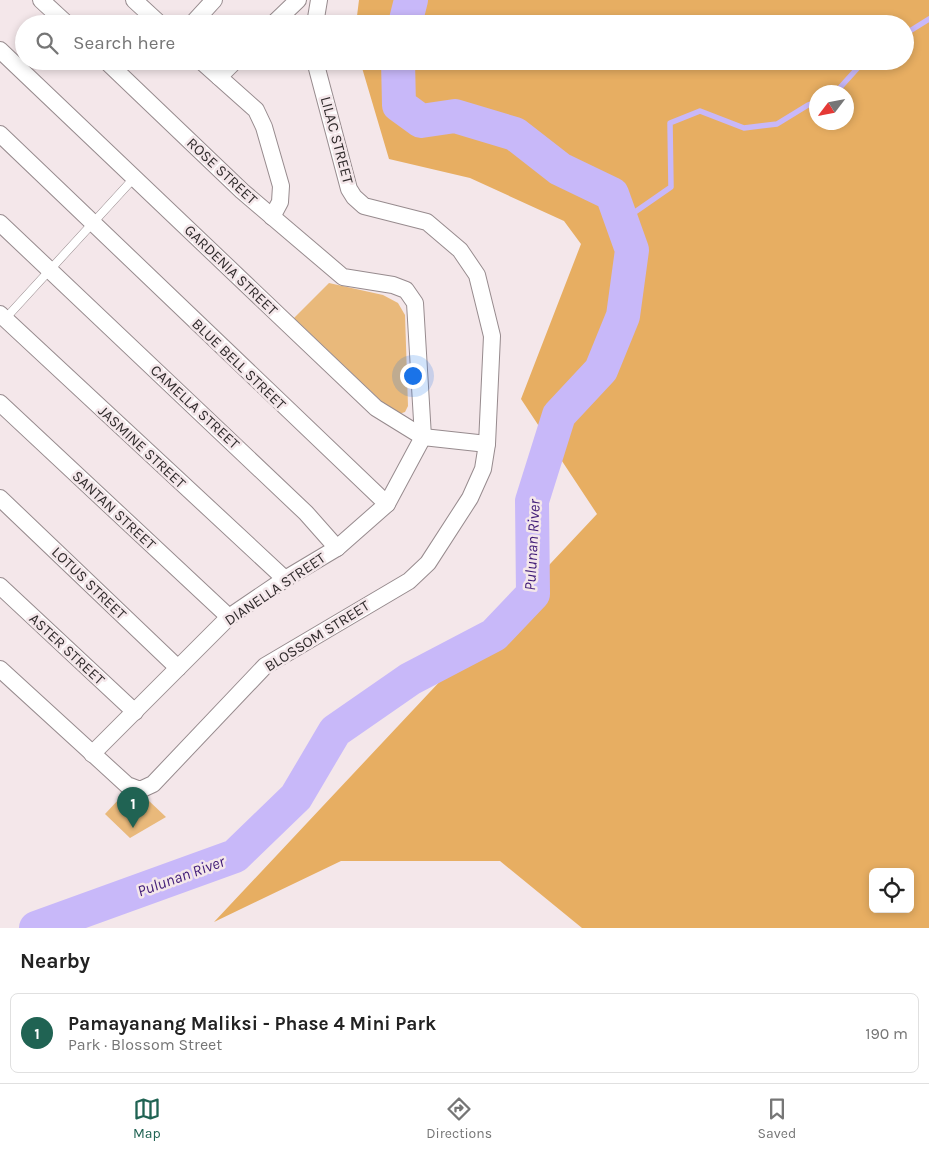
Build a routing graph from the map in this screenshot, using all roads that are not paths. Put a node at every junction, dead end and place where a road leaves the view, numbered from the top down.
1 (42, 0) edge
2 (134, 0) edge
3 (214, 0) edge
4 (298, 0) edge
5 (319, 0) edge
6 (58, 15) edge
7 (150, 15) edge
8 (200, 15) edge
9 (282, 15) edge
10 (316, 15) edge
11 (0, 50) edge
12 (15, 64) edge
13 (21, 70) edge
14 (115, 70) edge
15 (211, 70) edge
16 (226, 70) edge
17 (317, 70) edge
18 (219, 77) junction
19 (0, 134) edge
20 (134, 178) junction
21 (272, 217) junction
22 (0, 223) edge
23 (92, 223) junction
24 (50, 270) junction
25 (3, 316) edge
26 (0, 403) edge
27 (423, 437) junction
28 (487, 444) junction
29 (0, 498) edge
30 (387, 504) junction
31 (337, 548) junction
32 (285, 579) junction
33 (0, 586) edge
34 (229, 617) junction
35 (178, 668) junction
36 (0, 669) edge
37 (135, 712) junction
38 (92, 754) junction

1 - 6 street
2 - 7 street
3 - 8 street
4 - 9 street
5 - 10 street
11 - 12 street, GARDENIA STREET
13 - 20 street, GARDENIA STREET
14 - 21 street, ROSE STREET
15 - 18 street
16 - 18 street
17 - 28 street, LILAC STREET
18 - 21 street
19 - 23 street, BLUE BELL STREET
20 - 23 lane
20 - 27 street, GARDENIA STREET
21 - 27 street, ROSE STREET
22 - 24 street, CAMELLA STREET
23 - 24 lane
23 - 30 street, BLUE BELL STREET
24 - 25 lane
24 - 31 street, CAMELLA STREET
25 - 32 street, JASMINE STREET
26 - 34 street, SANTAN STREET
27 - 28 street, GARDENIA STREET
27 - 30 street, DIANELLA STREET
28 - 38 street, BLOSSOM STREET
29 - 35 street, LOTUS STREET
30 - 31 street, DIANELLA STREET
31 - 32 street, DIANELLA STREET
32 - 34 street, DIANELLA STREET
33 - 37 street, ASTER STREET
34 - 35 street, DIANELLA STREET
35 - 37 street, DIANELLA STREET
36 - 38 street, BLOSSOM STREET
37 - 38 street, DIANELLA STREET

